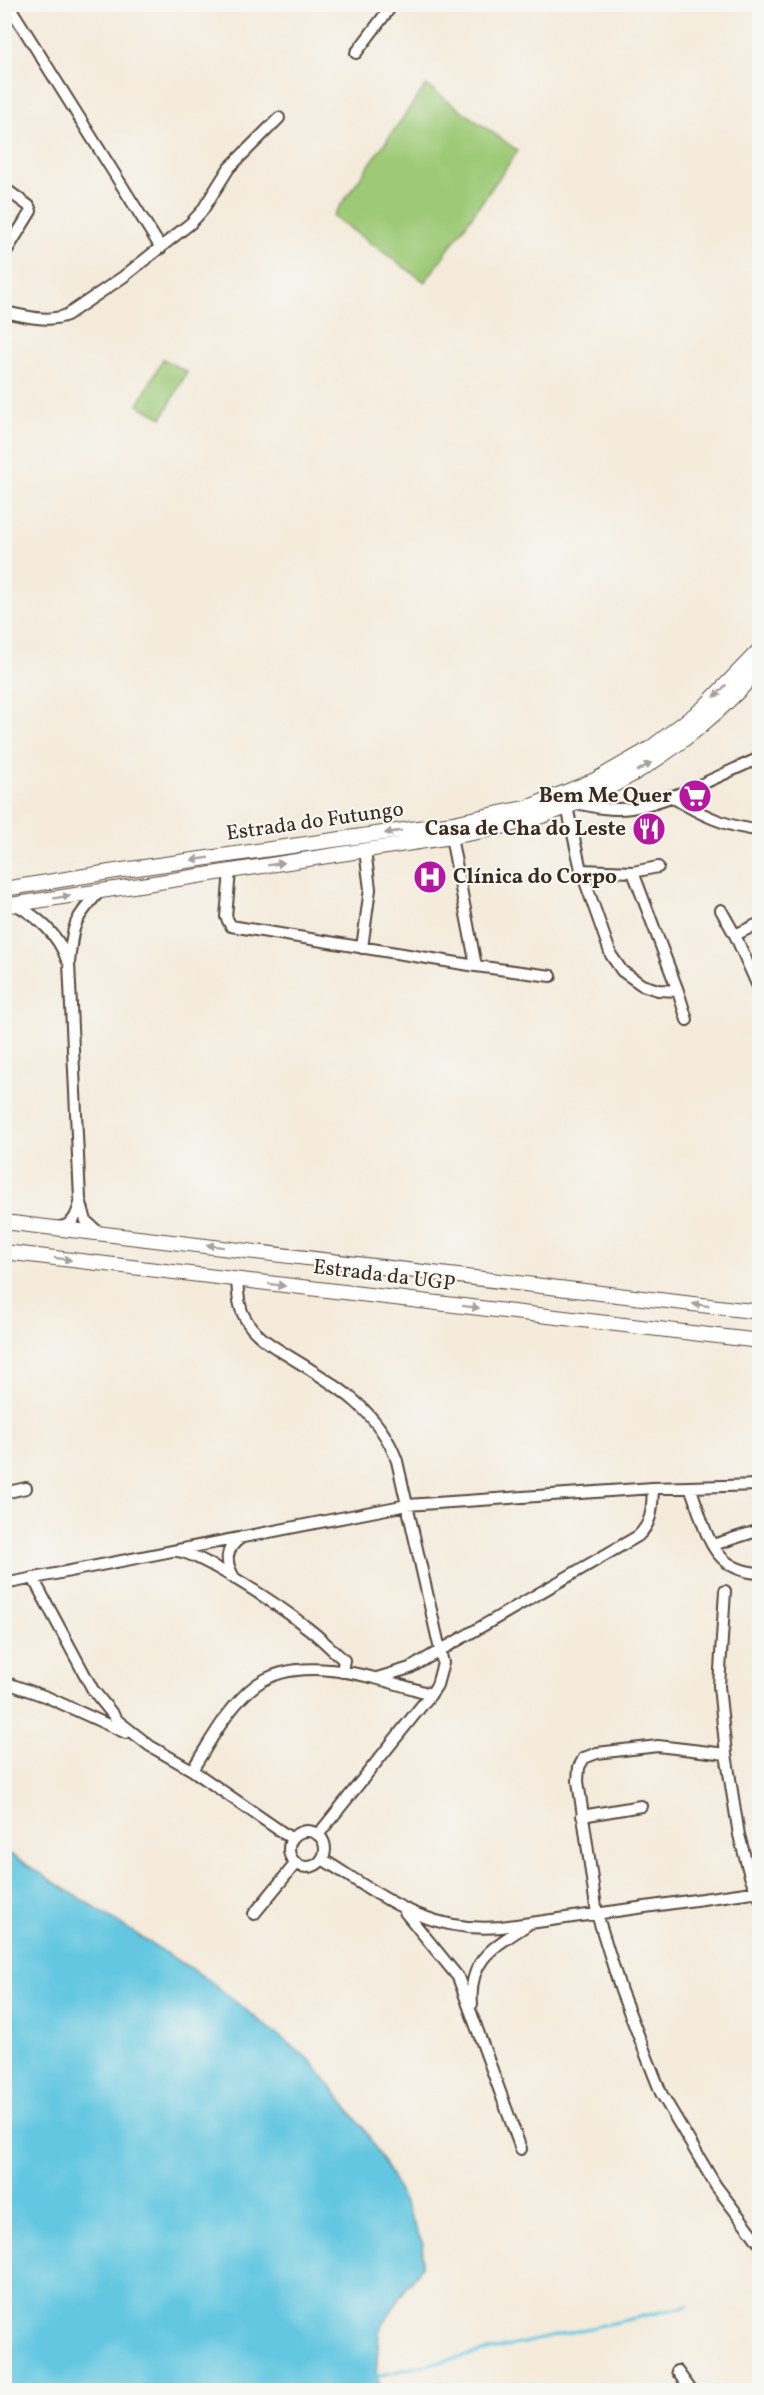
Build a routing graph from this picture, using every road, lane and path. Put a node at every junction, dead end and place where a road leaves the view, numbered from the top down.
1 (8, 4) edge
2 (393, 4) edge
3 (356, 53) dead end
4 (279, 118) dead end
5 (4, 188) edge
6 (161, 248) junction
7 (4, 255) edge
8 (4, 312) edge
9 (759, 649) edge
10 (759, 668) edge
11 (759, 758) edge
12 (670, 796) junction
13 (571, 805) junction
14 (759, 831) edge
15 (451, 837) junction
16 (365, 850) junction
17 (658, 867) dead end
18 (581, 870) junction
19 (230, 871) junction
20 (633, 872) junction
21 (4, 889) edge
22 (99, 891) junction
23 (10, 905) edge
24 (721, 910) dead end
25 (759, 923) edge
26 (735, 935) junction
27 (362, 948) junction
28 (69, 963) junction
29 (476, 966) junction
30 (551, 976) dead end
31 (678, 991) junction
32 (759, 991) edge
33 (687, 1020) dead end
34 (80, 1199) junction
35 (4, 1222) edge
36 (56, 1228) junction
37 (99, 1233) junction
38 (4, 1252) edge
39 (237, 1280) junction
40 (759, 1312) edge
41 (759, 1341) edge
42 (759, 1485) edge
43 (690, 1487) junction
44 (27, 1488) dead end
45 (653, 1488) junction
46 (4, 1493) edge
47 (407, 1505) junction
48 (759, 1530) edge
49 (245, 1535) junction
50 (713, 1545) junction
51 (170, 1550) junction
52 (759, 1573) edge
53 (33, 1578) junction
54 (236, 1580) junction
55 (4, 1584) edge
56 (725, 1592) dead end
57 (441, 1651) junction
58 (342, 1672) junction
59 (377, 1678) junction
60 (4, 1682) edge
61 (431, 1694) junction
62 (150, 1746) junction
63 (726, 1754) junction
64 (192, 1770) junction
65 (641, 1806) dead end
66 (582, 1816) junction
67 (318, 1835) junction
68 (292, 1839) junction
69 (322, 1859) junction
70 (296, 1863) junction
71 (759, 1894) edge
72 (403, 1909) junction
73 (254, 1914) dead end
74 (597, 1914) junction
75 (533, 1922) junction
76 (473, 2015) junction
77 (521, 2149) dead end
78 (759, 2244) edge
79 (677, 2371) dead end
80 (691, 2391) edge

1 - 6 street
2 - 3 street
4 - 6 street
5 - 7 street
6 - 8 street
9 -> 21 main road, Estrada do Futungo
13 -> 10 main road, Estrada do Futungo
11 - 12 street
12 - 13 street
12 - 14 street
13 - 15 main road, Estrada do Futungo
13 - 18 street
15 - 16 main road, Estrada do Futungo
15 - 29 street
19 -> 16 main road, Estrada do Futungo
16 - 27 street
17 - 20 street
18 - 20 street
18 - 31 street
19 - 22 main road, Estrada do Futungo
19 - 27 street
20 - 31 street
23 -> 22 main road, Estrada do Futungo
22 - 28 street
23 - 28 street
24 - 26 street
25 - 26 street
26 - 32 street
27 - 29 street
28 - 34 street
29 - 30 street
31 - 33 street
34 - 36 street
34 - 37 street
35 - 36 main road
36 - 37 main road
40 -> 37 main road
38 -> 39 main road, Estrada da UGP
39 -> 41 main road, Estrada da UGP
39 - 47 street
42 - 43 street
43 - 45 street
43 - 50 street
44 - 46 street
45 - 47 street
45 - 57 street
47 - 49 street
47 - 57 street
48 - 50 street
49 - 51 street
49 - 54 street
50 - 52 street
51 - 53 street
51 - 54 street
53 - 55 street
53 - 62 street
54 - 58 street
56 - 63 street
57 - 59 street
57 - 61 street
58 - 59 street
58 - 64 street
59 - 61 street
60 - 62 street
61 - 67 street
62 - 64 street
63 - 66 street
63 - 71 street
64 - 68 street
65 - 66 street
66 - 74 street
67 - 68 street
67 - 69 street
68 - 70 street
69 - 70 street
69 - 72 street
70 - 73 street
71 - 74 street
72 - 75 street
72 - 76 street
74 - 75 street
74 - 78 street
75 - 76 street
76 - 77 street
79 - 80 street

